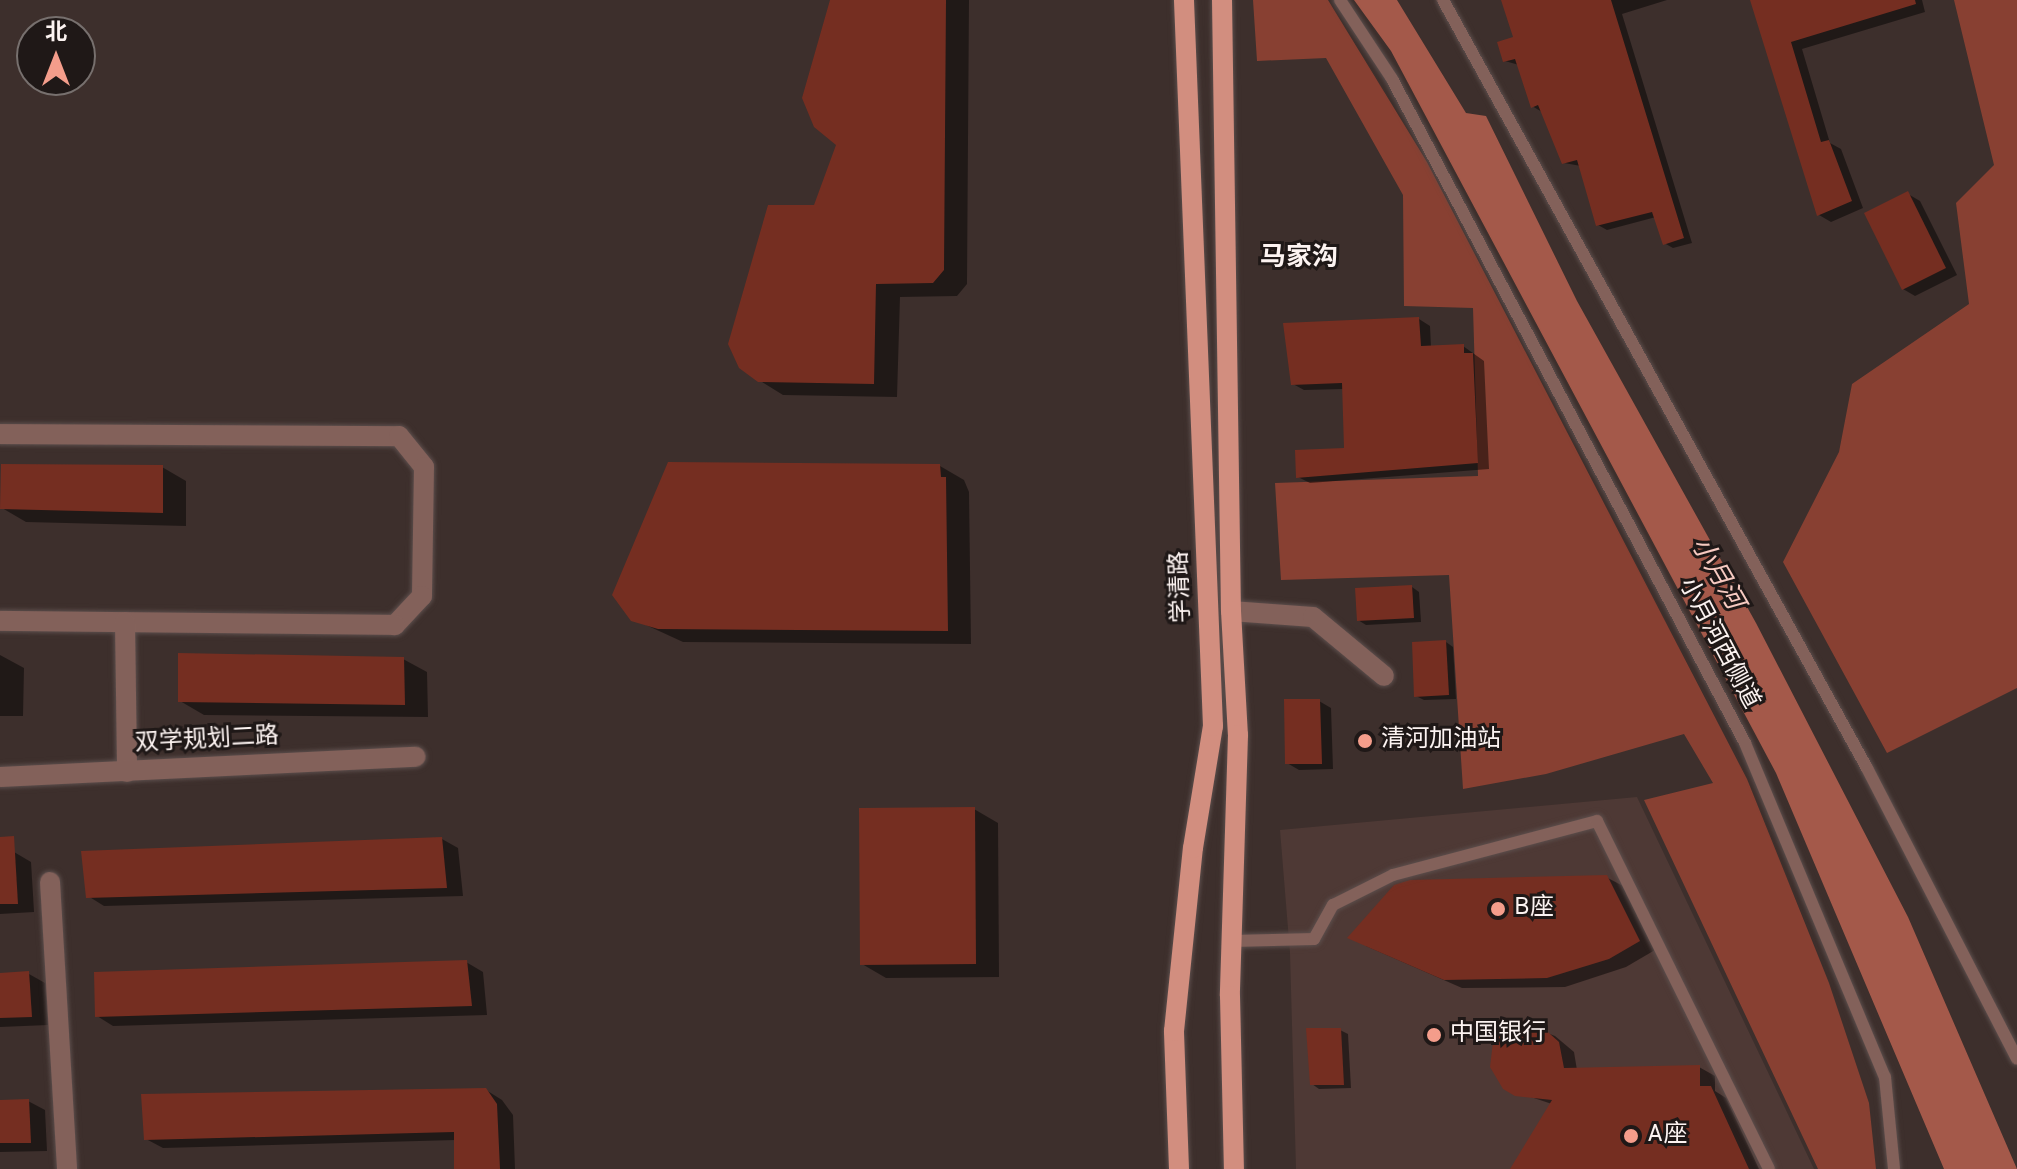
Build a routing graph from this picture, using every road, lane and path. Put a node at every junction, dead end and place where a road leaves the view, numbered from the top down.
1 (1184, 0) edge
2 (1222, 0) edge
3 (1340, 0) edge
4 (1443, 0) edge
5 (0, 434) edge
6 (1231, 611) junction
7 (0, 621) edge
8 (125, 622) junction
9 (1384, 676) dead end
10 (416, 757) dead end
11 (127, 772) junction
12 (0, 777) edge
13 (50, 882) dead end
14 (1232, 941) junction
15 (2017, 1059) edge
16 (67, 1169) edge
17 (1179, 1169) edge
18 (1234, 1169) edge
19 (1769, 1169) edge
20 (1894, 1169) edge

1 - 17 main road, 学清路
2 - 6 main road, 学清路
3 - 20 lane, 小月河西侧道
4 - 15 lane
5 - 8 street
6 - 9 street
6 - 14 main road, 学清路
7 - 8 street
8 - 11 street
10 - 11 street, 双学规划二路
11 - 12 street, 双学规划二路
13 - 16 street
14 - 18 main road, 学清路
14 - 19 lane

